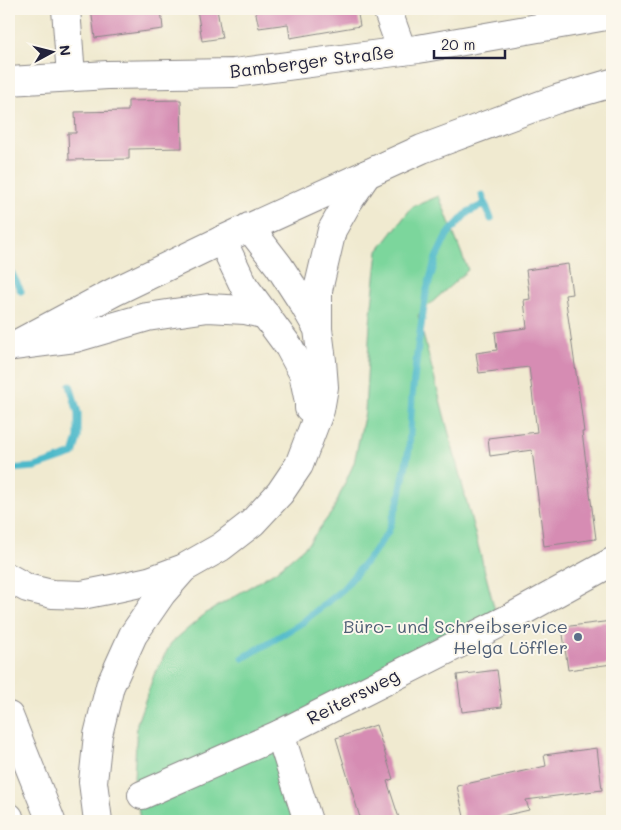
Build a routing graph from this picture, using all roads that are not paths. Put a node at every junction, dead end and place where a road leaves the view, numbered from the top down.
1 (66, 9) edge
2 (387, 9) edge
3 (612, 15) edge
4 (402, 51) junction
5 (70, 76) junction
6 (9, 81) edge
7 (612, 83) edge
8 (367, 174) junction
9 (249, 228) junction
10 (222, 240) junction
11 (266, 315) junction
12 (318, 329) junction
13 (11, 348) edge
14 (308, 440) junction
15 (612, 562) edge
16 (184, 568) junction
17 (9, 578) edge
18 (9, 716) edge
19 (280, 734) junction
20 (142, 795) dead end
21 (9, 817) edge
22 (10, 821) edge
23 (51, 821) edge
24 (98, 821) edge
25 (308, 821) edge

1 - 5 main road
2 - 4 main road
3 - 4 main road, Bamberger Straße
4 - 5 main road, Bamberger Straße
5 - 6 main road, Bamberger Straße
7 - 8 main road
8 - 9 main road
8 - 12 main road
9 - 10 main road
9 - 12 main road
10 - 11 main road
10 - 13 main road
11 - 13 main road
11 - 14 main road
12 - 14 main road
14 - 16 main road
15 - 19 main road, Reitersweg
16 - 17 main road
16 - 24 main road
18 - 23 main road
19 - 20 main road, Reitersweg
19 - 25 main road
21 - 22 main road

